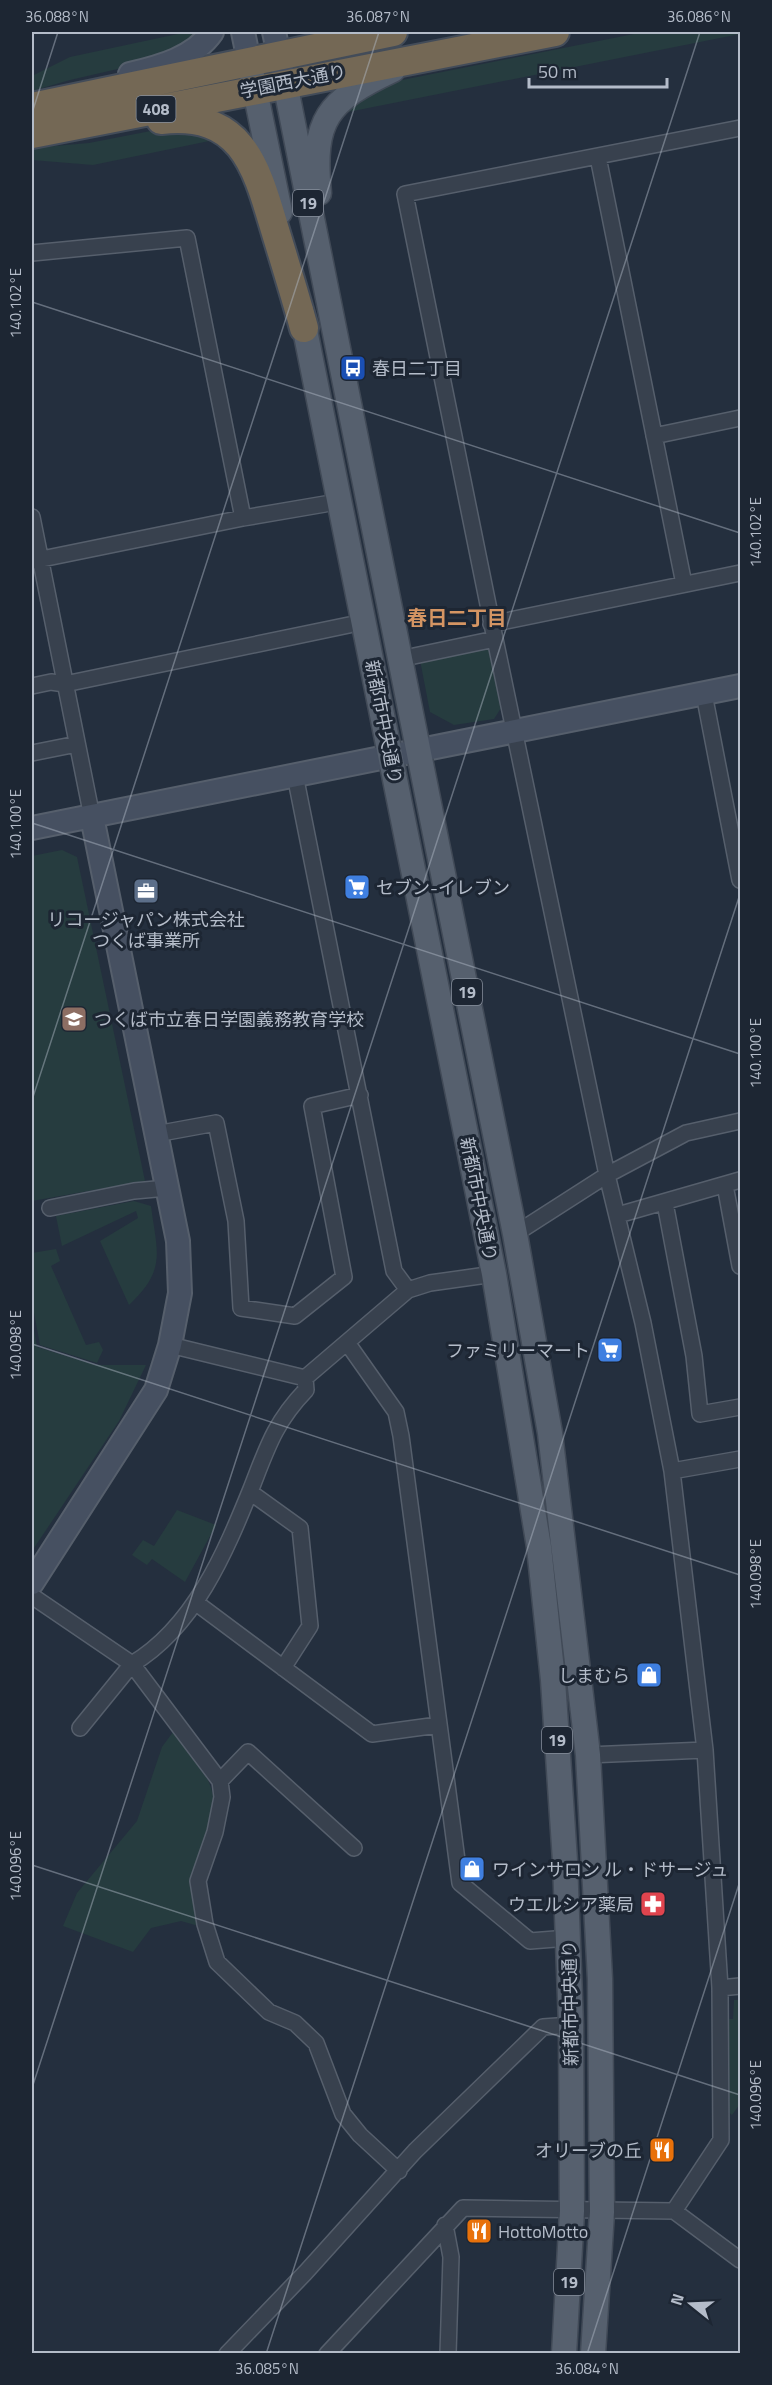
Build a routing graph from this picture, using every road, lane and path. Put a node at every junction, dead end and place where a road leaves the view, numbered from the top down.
1 (212, 32) edge
2 (243, 32) edge
3 (393, 32) edge
4 (555, 32) edge
5 (277, 43) edge
6 (416, 59) junction
7 (249, 61) junction
8 (285, 83) junction
9 (255, 89) junction
10 (43, 118) edge
11 (741, 128) edge
12 (598, 157) junction
13 (32, 253) edge
14 (318, 326) junction
15 (741, 418) edge
16 (654, 436) junction
17 (325, 504) dead end
18 (32, 518) edge
19 (243, 518) junction
20 (36, 560) edge
21 (741, 573) edge
22 (684, 584) junction
23 (491, 624) junction
24 (349, 625) dead end
25 (495, 639) junction
26 (414, 656) dead end
27 (65, 684) junction
28 (32, 686) edge
29 (741, 686) edge
30 (704, 694) junction
31 (514, 730) junction
32 (77, 744) junction
33 (418, 751) junction
34 (32, 753) edge
35 (390, 757) junction
36 (295, 775) junction
37 (92, 817) junction
38 (32, 828) edge
39 (741, 880) edge
40 (360, 1095) junction
41 (741, 1120) edge
42 (156, 1134) junction
43 (607, 1175) junction
44 (741, 1180) edge
45 (725, 1185) junction
46 (167, 1188) junction
47 (665, 1203) junction
48 (50, 1208) dead end
49 (618, 1215) junction
50 (515, 1234) junction
51 (741, 1266) edge
52 (494, 1274) junction
53 (408, 1290) junction
54 (348, 1344) junction
55 (170, 1345) junction
56 (305, 1378) junction
57 (741, 1407) edge
58 (741, 1459) edge
59 (672, 1472) junction
60 (250, 1492) junction
61 (32, 1582) edge
62 (32, 1596) edge
63 (195, 1602) junction
64 (132, 1664) junction
65 (283, 1668) junction
66 (438, 1725) junction
67 (80, 1728) dead end
68 (705, 1750) junction
69 (588, 1755) junction
70 (220, 1781) junction
71 (354, 1848) dead end
72 (568, 1938) junction
73 (741, 1986) edge
74 (720, 1988) junction
75 (571, 2025) junction
76 (399, 2171) junction
77 (572, 2211) junction
78 (674, 2211) junction
79 (602, 2212) junction
80 (445, 2225) junction
81 (741, 2260) edge
82 (227, 2354) edge
83 (327, 2354) edge
84 (448, 2354) edge
85 (564, 2354) edge
86 (593, 2354) edge

1 - 10 street
2 - 7 street
3 - 5 highway, 学園西大通り / 408
4 - 6 highway, 学園西大通り / 408
5 - 7 highway, 学園西大通り / 408
5 - 8 street
6 - 8 highway, 学園西大通り / 408
6 - 14 main road
7 - 9 main road, 新都市中央通り / 19
7 - 10 highway, 学園西大通り / 408
8 - 9 highway, 学園西大通り / 408
8 - 14 main road, 新都市中央通り / 19
9 - 10 highway, 学園西大通り / 408
9 - 14 main road, 新都市中央通り / 19
10 - 14 highway
11 - 12 street
12 - 16 street
12 - 23 street
13 - 19 street
14 - 33 main road, 新都市中央通り / 19
14 - 35 main road, 新都市中央通り / 19
15 - 16 street
16 - 22 street
17 - 19 street
18 - 20 street
19 - 20 street
20 - 27 street
21 - 22 street
22 - 23 street
23 - 25 street
24 - 27 street
25 - 26 street
25 - 31 street
27 - 28 street
27 - 32 street
29 - 30 street
30 - 31 street
30 - 39 street
31 - 33 street
31 - 43 street
32 - 34 street
32 - 37 street
33 - 35 street
33 - 50 main road, 新都市中央通り / 19
35 - 36 street
35 - 52 main road, 新都市中央通り / 19
36 - 37 street
36 - 40 street
37 - 38 street
37 - 42 street
40 - 42 street
40 - 53 street
41 - 43 street
42 - 46 street
43 - 49 street
43 - 50 street
44 - 45 street
45 - 47 street
45 - 51 street
46 - 48 street
46 - 55 street
47 - 49 street
47 - 57 street
49 - 59 street
50 - 69 main road, 新都市中央通り / 19
52 - 53 street
52 - 72 main road, 新都市中央通り / 19
53 - 54 street
54 - 56 street
54 - 66 street
55 - 56 street
55 - 61 street
56 - 60 street
58 - 59 street
59 - 68 street
60 - 63 street
60 - 65 street
62 - 64 street
63 - 64 street
63 - 65 street
64 - 67 street
64 - 70 street
65 - 66 street
66 - 72 street
68 - 69 street
68 - 74 street
69 - 79 main road, 新都市中央通り / 19
70 - 71 street
70 - 76 street
72 - 75 main road, 新都市中央通り / 19
73 - 74 street
74 - 78 street
75 - 76 street
75 - 77 main road, 新都市中央通り / 19
76 - 82 street
77 - 79 street
77 - 80 street
77 - 85 main road, 新都市中央通り / 19
78 - 79 street
78 - 81 street
79 - 86 main road, 新都市中央通り / 19
80 - 83 street
80 - 84 street

